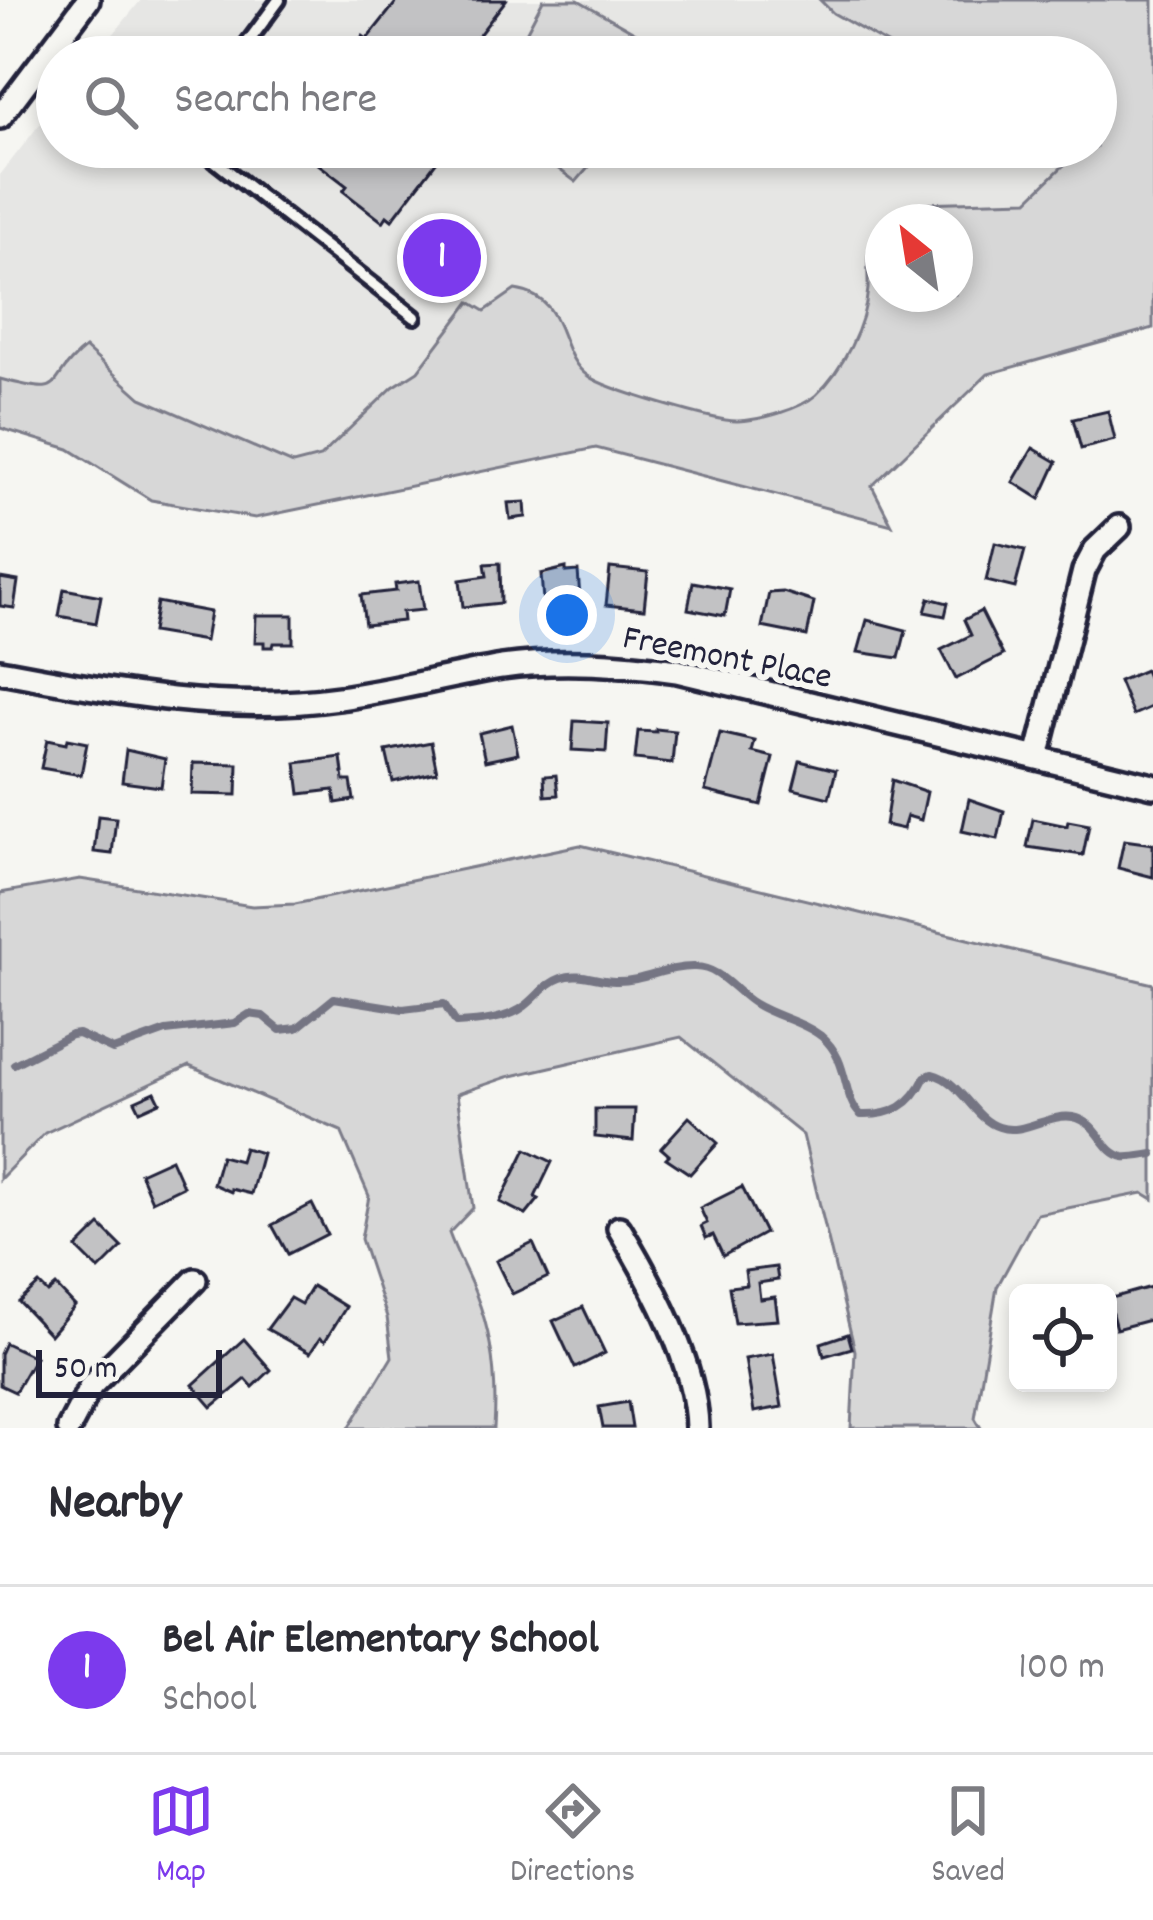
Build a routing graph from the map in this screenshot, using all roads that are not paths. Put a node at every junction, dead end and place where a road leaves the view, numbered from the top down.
1 (88, 0) edge
2 (279, 0) edge
3 (60, 36) edge
4 (252, 36) edge
5 (36, 69) edge
6 (0, 117) edge
7 (224, 168) edge
8 (415, 317) dead end
9 (1119, 527) dead end
10 (0, 671) edge
11 (1037, 757) junction
12 (1153, 786) edge
13 (619, 1228) dead end
14 (195, 1280) dead end
15 (70, 1428) edge
16 (697, 1428) edge

1 - 3 street
2 - 4 lane
5 - 6 street
7 - 8 lane
9 - 11 street
10 - 11 street, Freemont Place
11 - 12 street, Freemont Place
13 - 16 street
14 - 15 street

